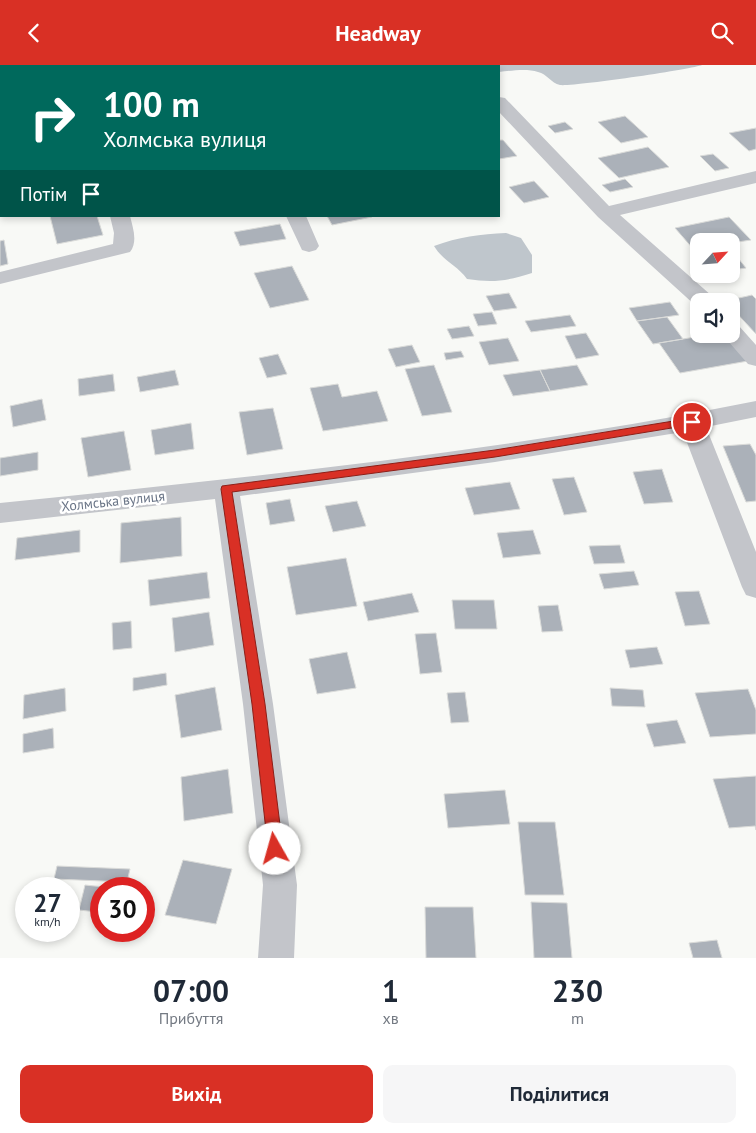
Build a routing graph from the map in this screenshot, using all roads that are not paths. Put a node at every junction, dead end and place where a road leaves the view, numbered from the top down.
1 (500, 103) edge
2 (520, 124) junction
3 (500, 128) edge
4 (756, 177) edge
5 (605, 213) junction
6 (120, 217) edge
7 (296, 217) edge
8 (309, 246) dead end
9 (0, 278) edge
10 (695, 293) edge
11 (740, 341) edge
12 (756, 359) edge
13 (756, 409) edge
14 (692, 422) junction
15 (226, 489) junction
16 (0, 513) edge
17 (756, 587) edge
18 (276, 958) edge

1 - 2 street
2 - 3 street
2 - 5 street
4 - 5 street
5 - 10 street
6 - 9 street
7 - 8 street
11 - 12 street
13 - 14 street, Холмська вулиця
14 - 15 street, Холмська вулиця
14 - 17 street
15 - 16 street, Холмська вулиця
15 - 18 street

